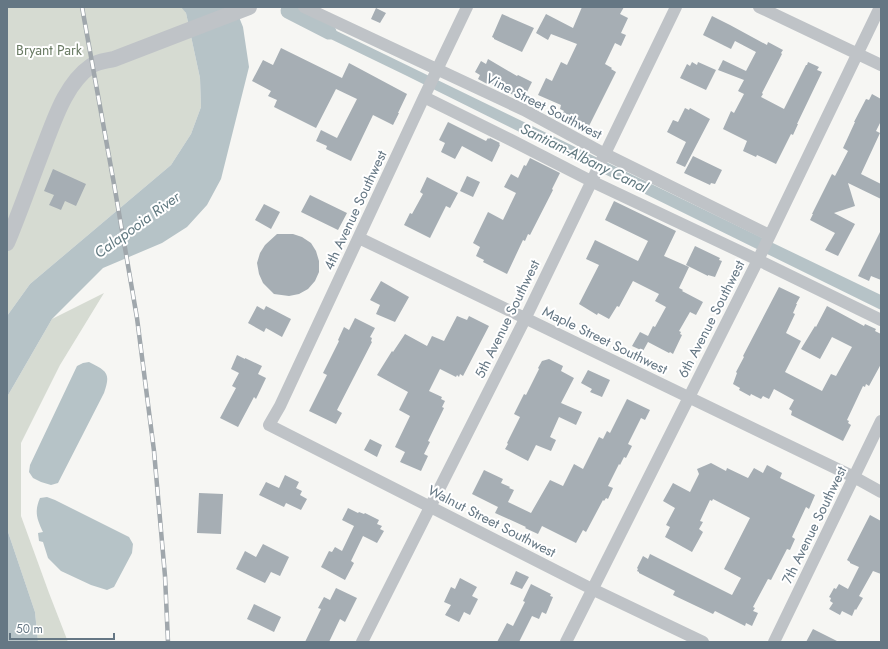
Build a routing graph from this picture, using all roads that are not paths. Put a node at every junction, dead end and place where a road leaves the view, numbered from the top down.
1 (249, 7) edge
2 (304, 7) edge
3 (467, 7) edge
4 (676, 7) edge
5 (759, 7) edge
6 (880, 7) edge
7 (858, 54) junction
8 (881, 66) edge
9 (436, 72) junction
10 (425, 94) junction
11 (604, 156) junction
12 (593, 177) junction
13 (768, 237) junction
14 (359, 238) junction
15 (7, 243) edge
16 (759, 257) junction
17 (525, 319) junction
18 (881, 320) edge
19 (689, 397) junction
20 (881, 421) edge
21 (269, 426) joint
22 (854, 477) junction
23 (881, 492) edge
24 (430, 506) junction
25 (592, 589) junction
26 (362, 642) edge
27 (566, 642) edge
28 (703, 642) edge
29 (774, 642) edge

1 - 15 street
2 - 9 street, Vine Street Southwest
3 - 9 street, 4th Avenue Southwest
4 - 11 street, 5th Avenue Southwest
5 - 7 street
6 - 7 street, 6th Avenue Southwest
7 - 8 street
7 - 13 street, 6th Avenue Southwest
9 - 10 street, 4th Avenue Southwest
9 - 11 street, Vine Street Southwest
10 - 12 street
10 - 14 street, 4th Avenue Southwest
11 - 12 street, 5th Avenue Southwest
11 - 13 street, Vine Street Southwest
12 - 16 street
12 - 17 street, 5th Avenue Southwest
13 - 16 street, 6th Avenue Southwest
14 - 17 street, Maple Street Southwest
14 - 21 street, 4th Avenue Southwest
16 - 18 street
16 - 19 street, 6th Avenue Southwest
17 - 19 street, Maple Street Southwest
17 - 24 street, 5th Avenue Southwest
19 - 22 street, Maple Street Southwest
19 - 25 street, 6th Avenue Southwest
20 - 22 street, 7th Avenue Southwest
21 - 24 street, Walnut Street Southwest
22 - 23 street, Maple Street Southwest
22 - 29 street, 7th Avenue Southwest
24 - 25 street, Walnut Street Southwest
24 - 26 street, 5th Avenue Southwest
25 - 27 street, 6th Avenue Southwest
25 - 28 street, Walnut Street Southwest

